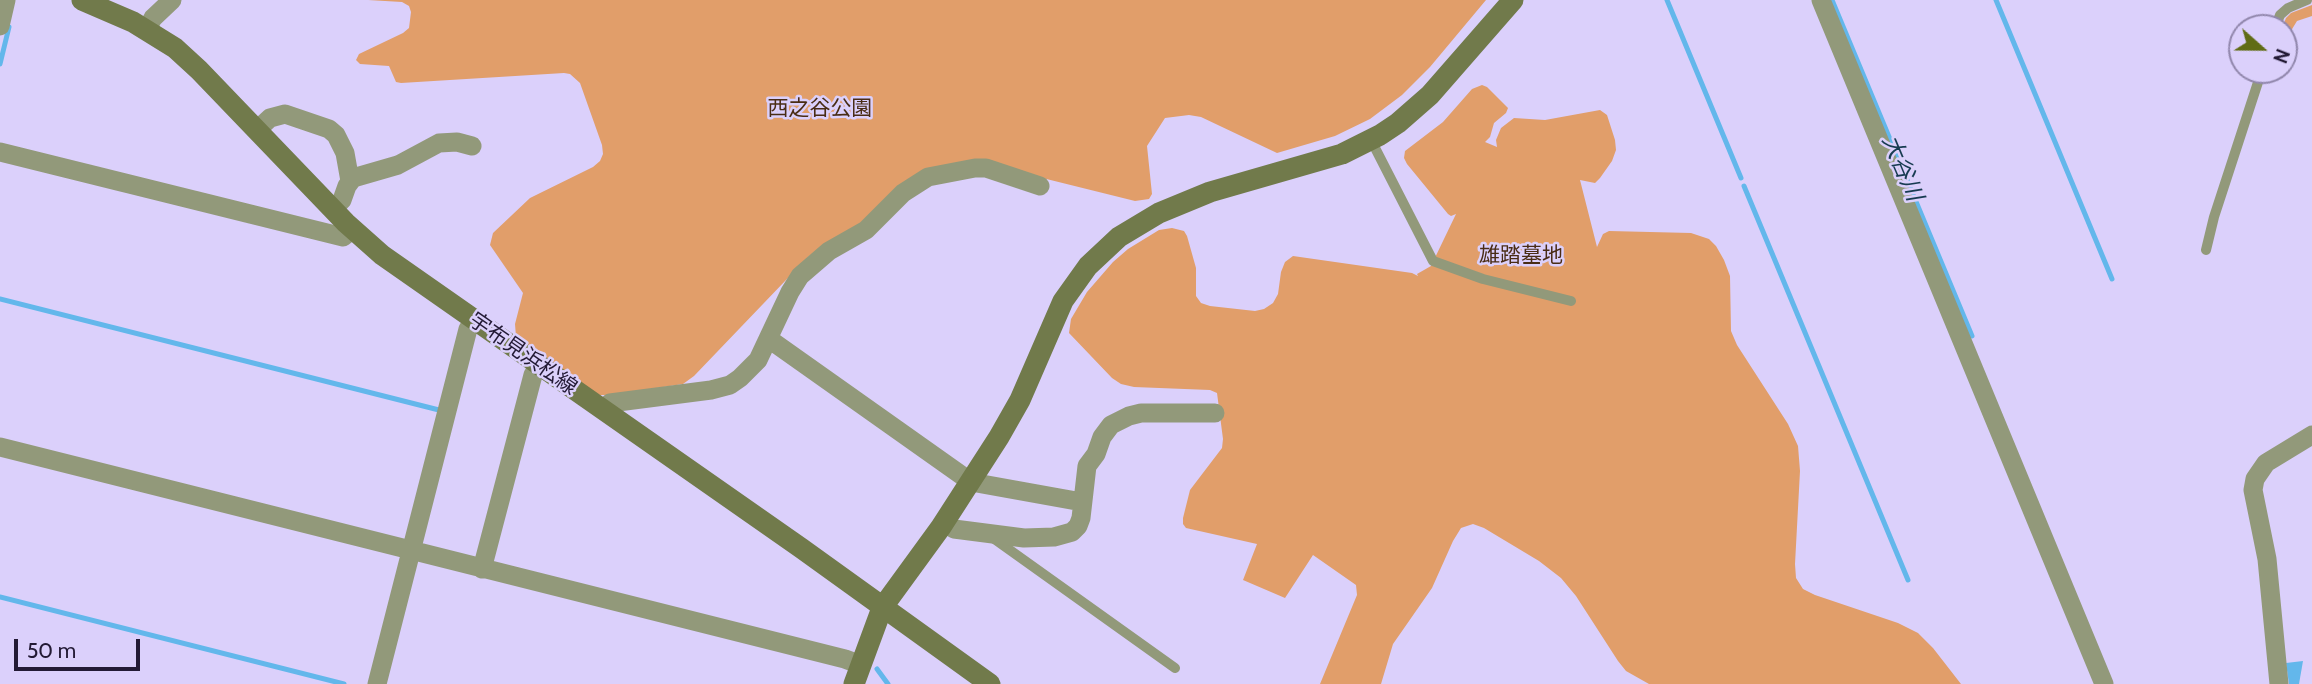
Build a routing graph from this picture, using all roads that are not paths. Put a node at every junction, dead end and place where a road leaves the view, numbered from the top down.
1 (6, 0) edge
2 (82, 0) edge
3 (172, 0) edge
4 (1513, 0) edge
5 (1821, 0) edge
6 (2307, 0) edge
7 (2281, 14) edge
8 (0, 26) edge
9 (147, 29) junction
10 (2257, 84) edge
11 (257, 130) junction
12 (1371, 140) junction
13 (472, 146) dead end
14 (0, 152) edge
15 (350, 181) junction
16 (1040, 186) dead end
17 (333, 209) junction
18 (353, 229) junction
19 (2206, 250) dead end
20 (1571, 301) dead end
21 (475, 320) junction
22 (769, 339) junction
23 (539, 365) junction
24 (605, 411) junction
25 (1215, 413) dead end
26 (2312, 435) edge
27 (0, 447) edge
28 (971, 482) junction
29 (1082, 502) junction
30 (944, 522) junction
31 (986, 533) junction
32 (411, 551) junction
33 (482, 569) junction
34 (882, 608) junction
35 (1175, 668) dead end
36 (858, 675) edge
37 (376, 684) edge
38 (990, 684) edge
39 (2104, 684) edge
40 (2279, 684) edge

1 - 8 street
2 - 9 main road, 宇布見浜松線
3 - 9 street
4 - 12 main road
5 - 39 street
6 - 7 lane
9 - 11 main road, 宇布見浜松線
10 - 19 lane
11 - 15 street
11 - 17 main road, 宇布見浜松線
12 - 20 lane
12 - 28 main road
13 - 15 street
14 - 18 street
15 - 17 street
16 - 22 street
17 - 18 main road, 宇布見浜松線
18 - 21 main road, 宇布見浜松線
21 - 23 main road, 宇布見浜松線
21 - 32 street
22 - 24 street
22 - 28 street
23 - 24 main road, 宇布見浜松線
23 - 33 street
24 - 34 main road, 宇布見浜松線
25 - 29 street
26 - 40 street
27 - 32 street
28 - 29 street
28 - 30 main road
29 - 31 street
30 - 31 street
30 - 34 main road
31 - 35 lane
32 - 33 street
32 - 37 street
33 - 36 street
34 - 36 main road
34 - 38 main road, 宇布見浜松線

